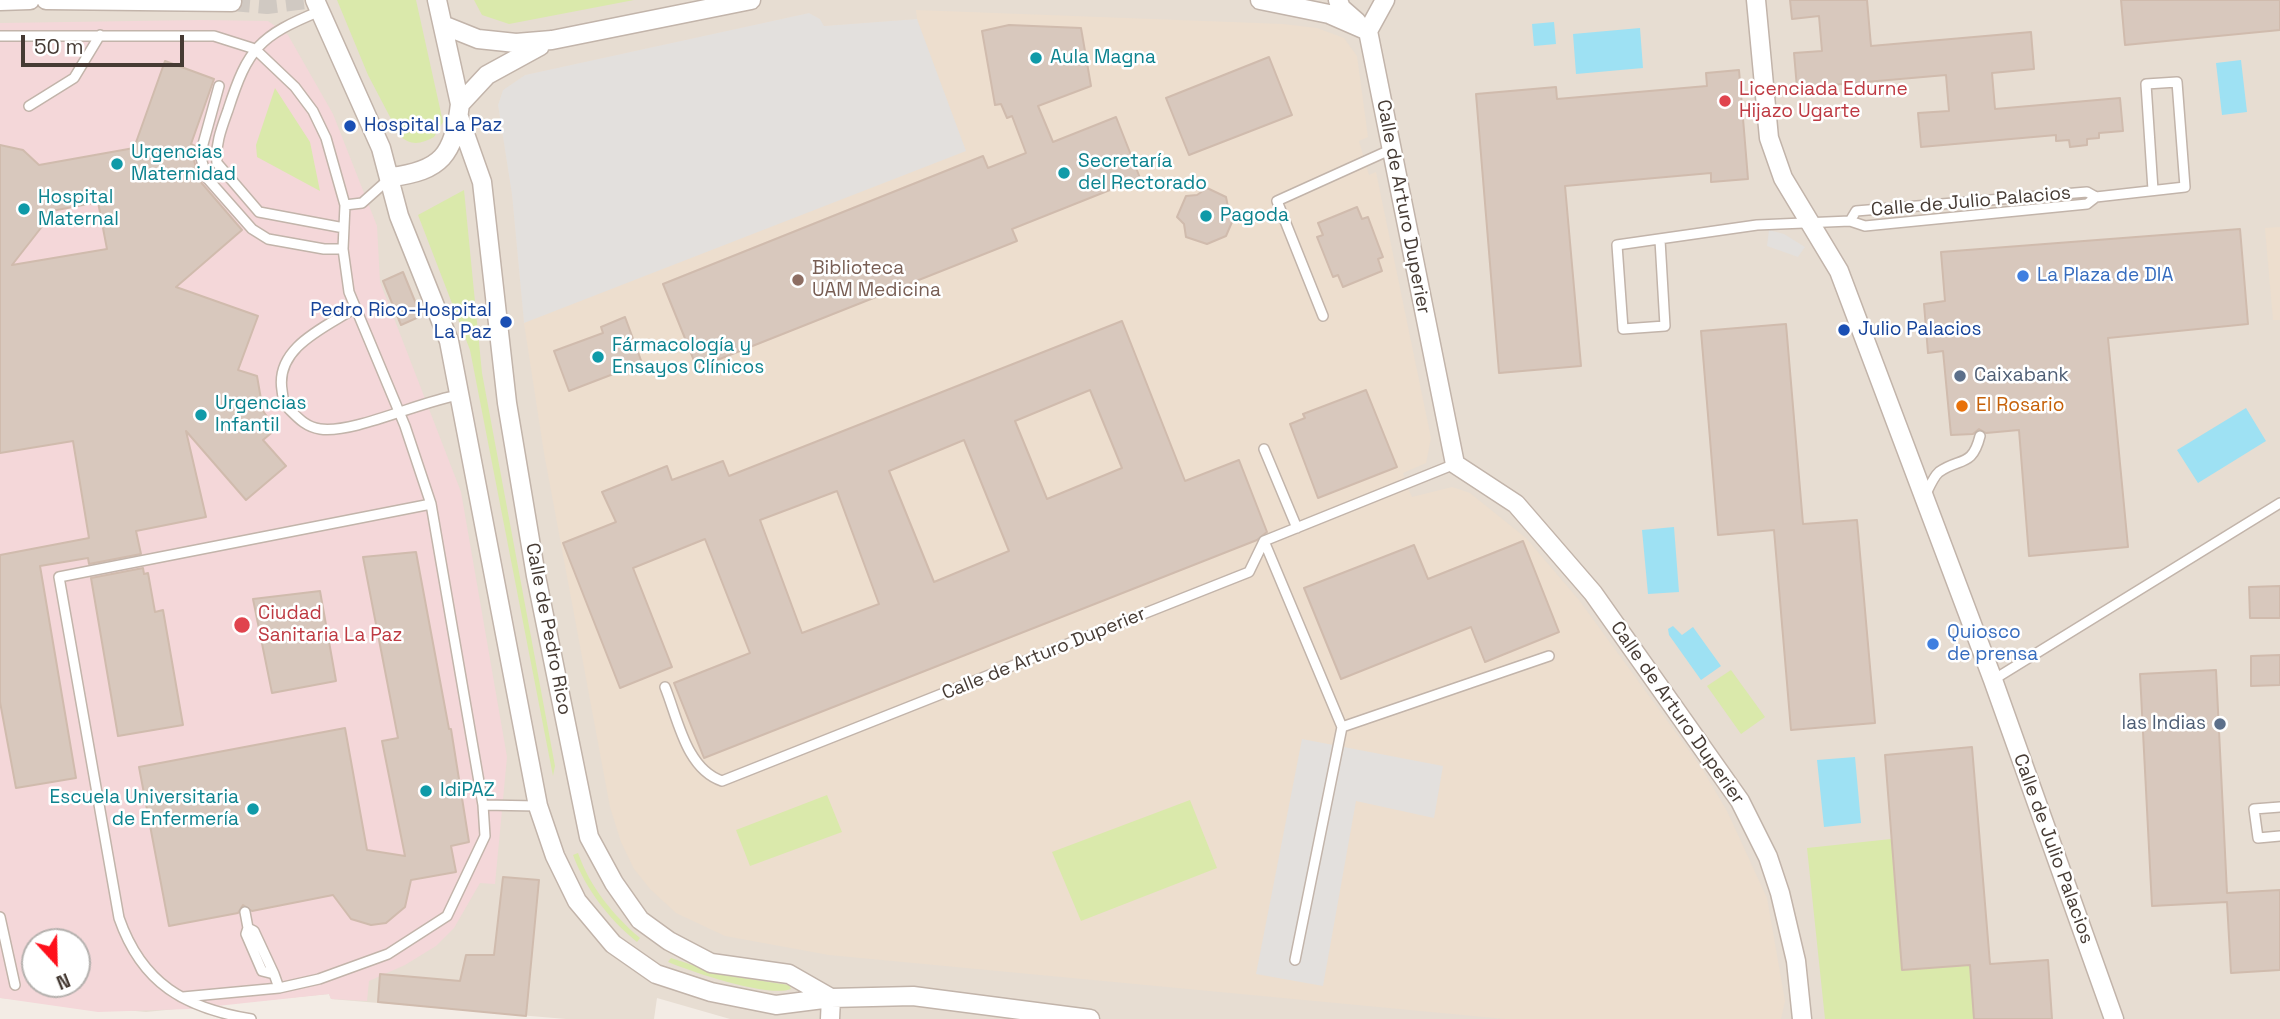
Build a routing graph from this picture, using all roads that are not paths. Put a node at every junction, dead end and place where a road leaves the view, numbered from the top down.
1 (30, 0) edge
2 (46, 0) edge
3 (437, 0) edge
4 (751, 0) edge
5 (1260, 0) edge
6 (1338, 0) edge
7 (1385, 0) edge
8 (1756, 0) edge
9 (0, 1) edge
10 (232, 2) dead end
11 (318, 5) edge
12 (443, 25) junction
13 (1368, 31) junction
14 (100, 35) junction
15 (0, 36) edge
16 (552, 40) junction
17 (255, 49) junction
18 (219, 86) dead end
19 (29, 106) dead end
20 (460, 111) junction
21 (1392, 149) junction
22 (391, 177) junction
23 (2153, 190) junction
24 (2096, 197) junction
25 (345, 205) junction
26 (1850, 221) junction
27 (1812, 224) junction
28 (344, 228) junction
29 (1660, 240) junction
30 (343, 249) junction
31 (355, 308) junction
32 (1323, 316) dead end
33 (460, 395) junction
34 (398, 411) junction
35 (1980, 436) dead end
36 (1264, 449) dead end
37 (1455, 464) junction
38 (1924, 498) junction
39 (2280, 503) edge
40 (430, 504) junction
41 (1297, 528) junction
42 (1264, 541) junction
43 (1549, 656) dead end
44 (1993, 680) junction
45 (665, 687) dead end
46 (1342, 727) junction
47 (483, 805) junction
48 (538, 806) junction
49 (2280, 807) edge
50 (2280, 836) edge
51 (245, 912) dead end
52 (0, 917) edge
53 (1295, 960) dead end
54 (15, 985) dead end
55 (279, 988) junction
56 (181, 997) junction
57 (831, 998) junction
58 (251, 1019) edge
59 (830, 1019) edge
60 (1090, 1019) edge
61 (1802, 1019) edge
62 (2114, 1019) edge

1 - 9 street
2 - 10 street
3 - 12 street, Calle de Pedro Rico
4 - 16 street
5 - 13 street
6 - 13 street
7 - 13 street
8 - 27 street, Calle de Julio Palacios
11 - 17 lane
11 - 22 street
12 - 16 street
12 - 20 street, Calle de Pedro Rico
13 - 21 street, Calle de Arturo Duperier
14 - 15 lane
14 - 17 lane
14 - 19 lane
16 - 20 street
17 - 25 lane
17 - 28 lane
18 - 30 lane
20 - 22 street
20 - 57 street, Calle de Pedro Rico
21 - 32 lane
21 - 37 street, Calle de Arturo Duperier
22 - 25 lane
22 - 33 street
23 - 23 lane, Calle de Julio Palacios
23 - 24 lane, Calle de Julio Palacios
24 - 26 lane, Calle de Julio Palacios
24 - 26 lane, Calle de Julio Palacios
25 - 28 lane
26 - 27 lane, Calle de Julio Palacios
27 - 29 lane, Calle de Julio Palacios
27 - 38 street, Calle de Julio Palacios
28 - 30 lane
29 - 29 lane, Calle de Julio Palacios
30 - 31 lane
31 - 34 lane
31 - 34 lane
33 - 34 lane
33 - 48 street
34 - 40 lane
35 - 38 lane
36 - 41 lane
37 - 41 lane
37 - 61 street, Calle de Arturo Duperier
38 - 44 street, Calle de Julio Palacios
39 - 44 lane
40 - 47 lane
40 - 56 lane
41 - 42 lane
42 - 45 lane, Calle de Arturo Duperier
42 - 46 lane
43 - 46 lane
44 - 62 street, Calle de Julio Palacios
46 - 53 lane
47 - 48 lane
47 - 55 lane
48 - 57 street
49 - 50 lane
51 - 55 lane
52 - 54 lane
55 - 56 lane
56 - 58 lane
57 - 59 street
57 - 60 street

